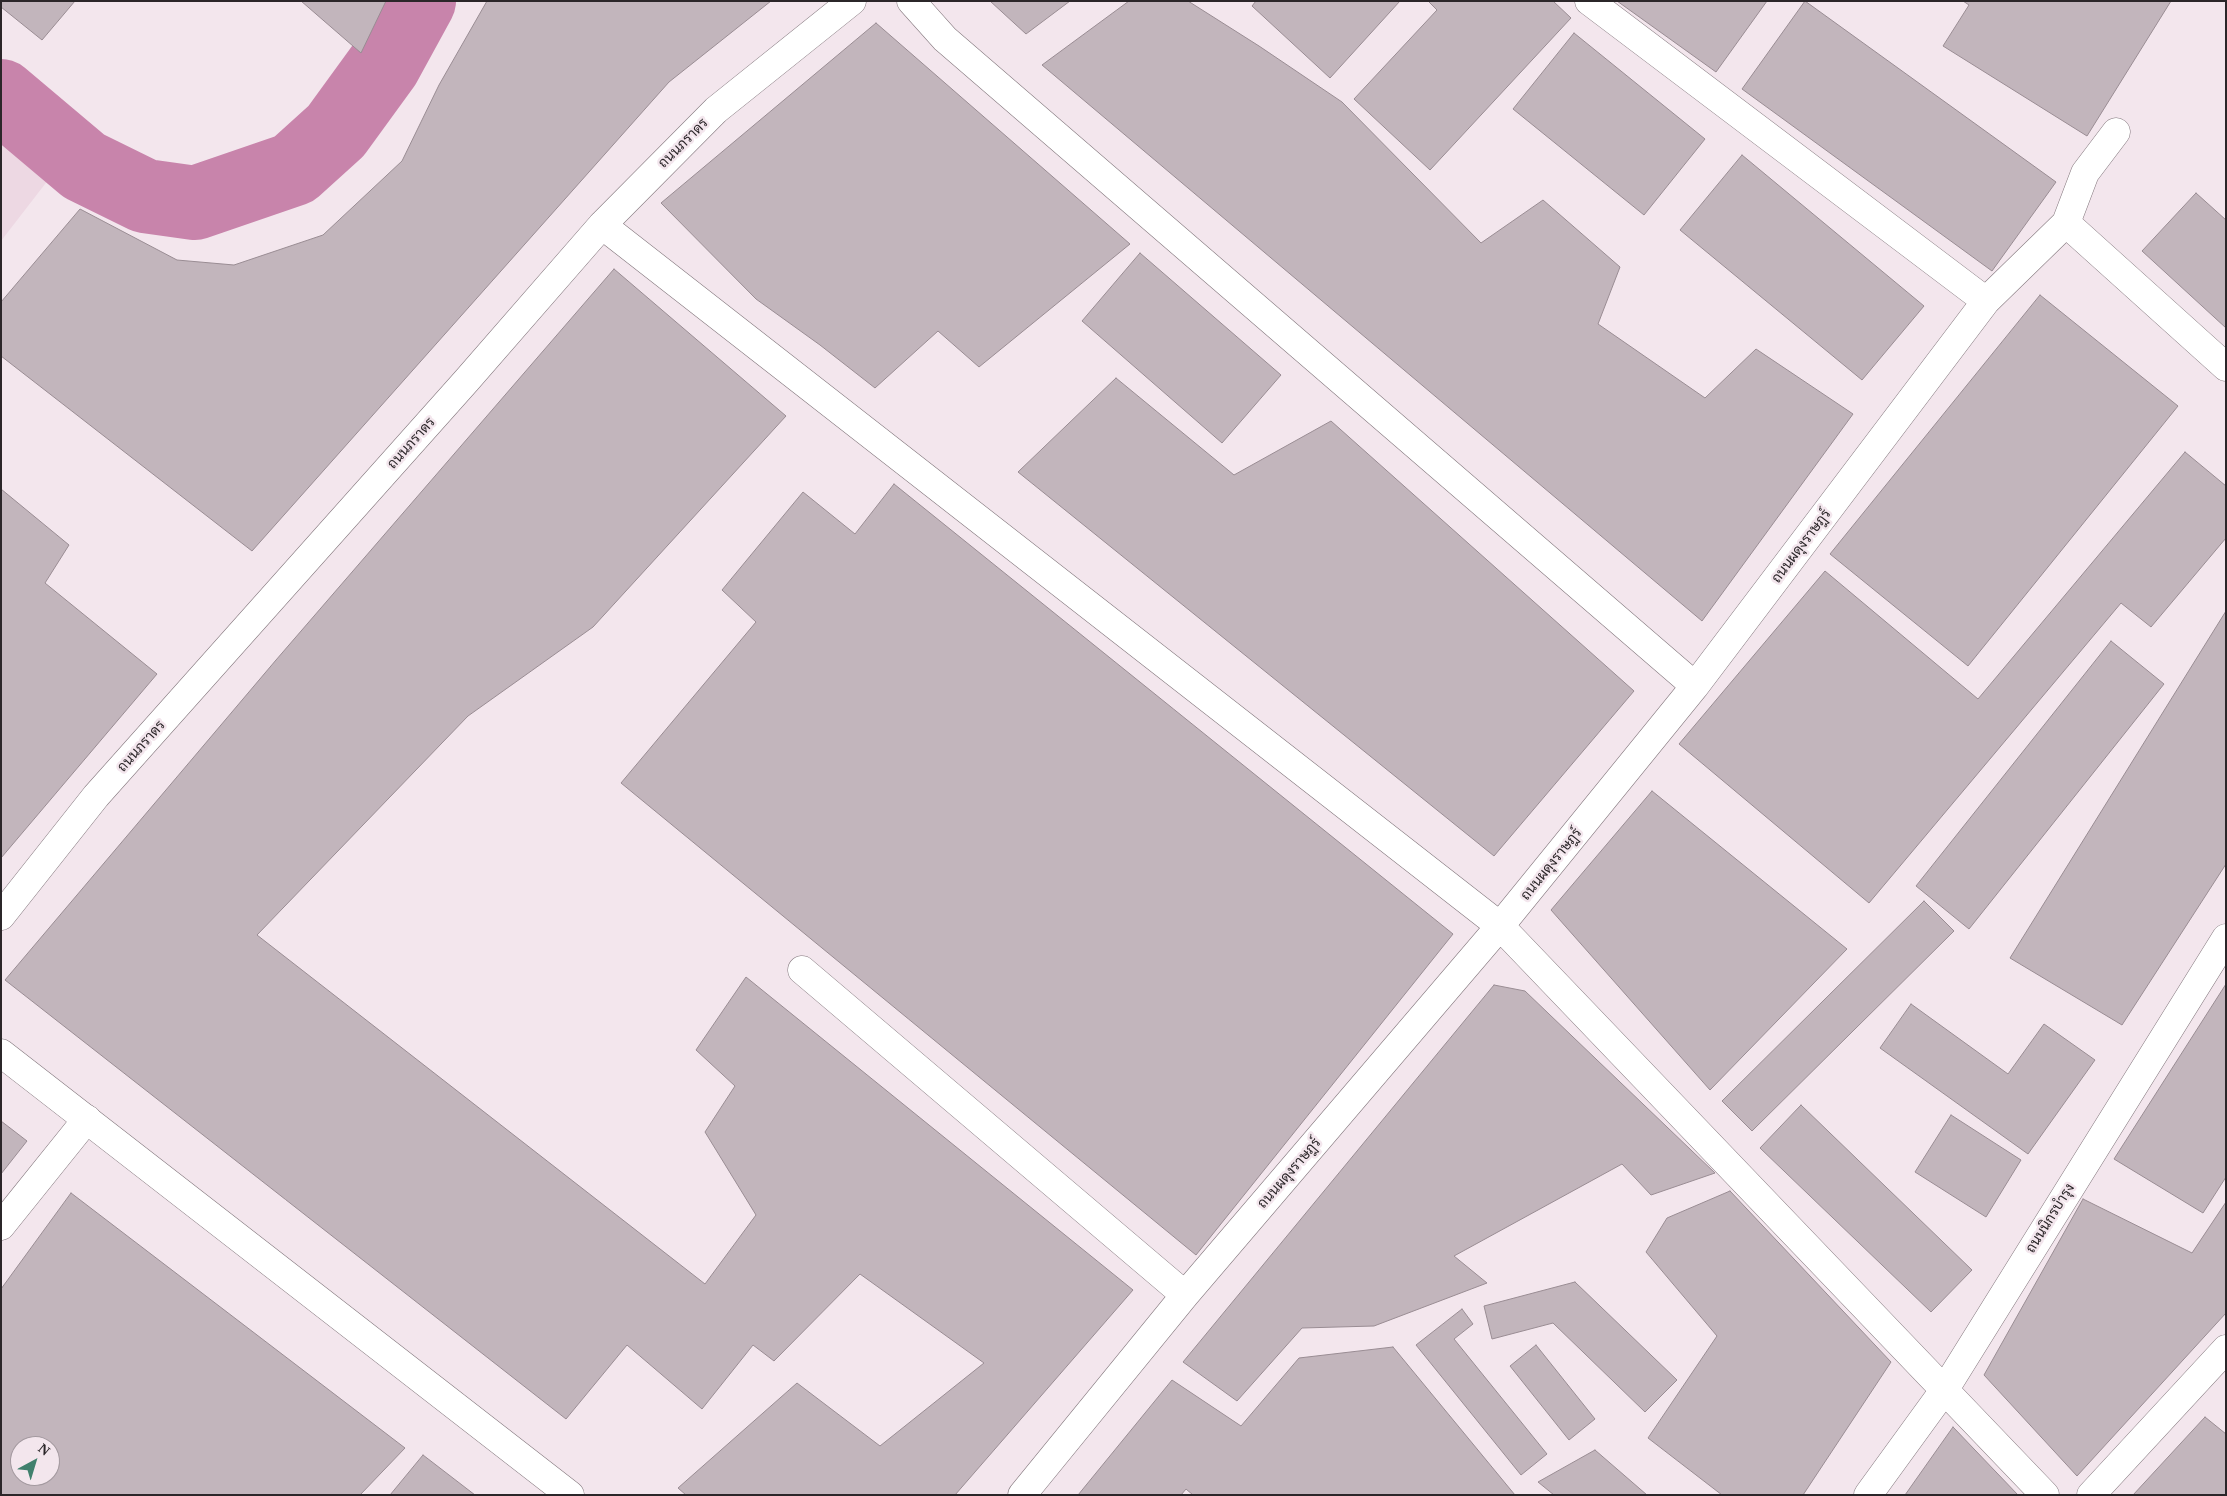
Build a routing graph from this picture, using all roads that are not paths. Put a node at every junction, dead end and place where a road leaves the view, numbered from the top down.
1 (852, 1) edge
2 (911, 1) edge
3 (1589, 1) edge
4 (2116, 132) dead end
5 (2066, 222) junction
6 (602, 225) junction
7 (1986, 301) junction
8 (2226, 367) edge
9 (1695, 686) junction
10 (1, 916) edge
11 (1500, 926) junction
12 (2226, 938) edge
13 (802, 970) dead end
14 (1, 1053) edge
15 (87, 1119) junction
16 (1, 1226) edge
17 (1185, 1295) junction
18 (2226, 1349) edge
19 (1944, 1389) junction
20 (570, 1495) edge
21 (1022, 1495) edge
22 (1868, 1495) edge
23 (2045, 1495) edge
24 (2091, 1495) edge

1 - 6 street, ถนนภราดร
2 - 9 street
3 - 7 street
4 - 5 street
5 - 7 street, ถนนผดุงราษฎร์
5 - 8 street
6 - 10 street, ถนนภราดร
6 - 11 street
7 - 9 street, ถนนผดุงราษฎร์
9 - 11 street, ถนนผดุงราษฎร์
11 - 17 street, ถนนผดุงราษฎร์
11 - 19 street
12 - 19 street, ถนนนิกรบำรุง
13 - 17 street
14 - 15 street
15 - 16 street
15 - 20 street
17 - 21 street, ถนนผดุงราษฎร์
18 - 24 street
19 - 22 street, ถนนนิกรบำรุง
19 - 23 street

